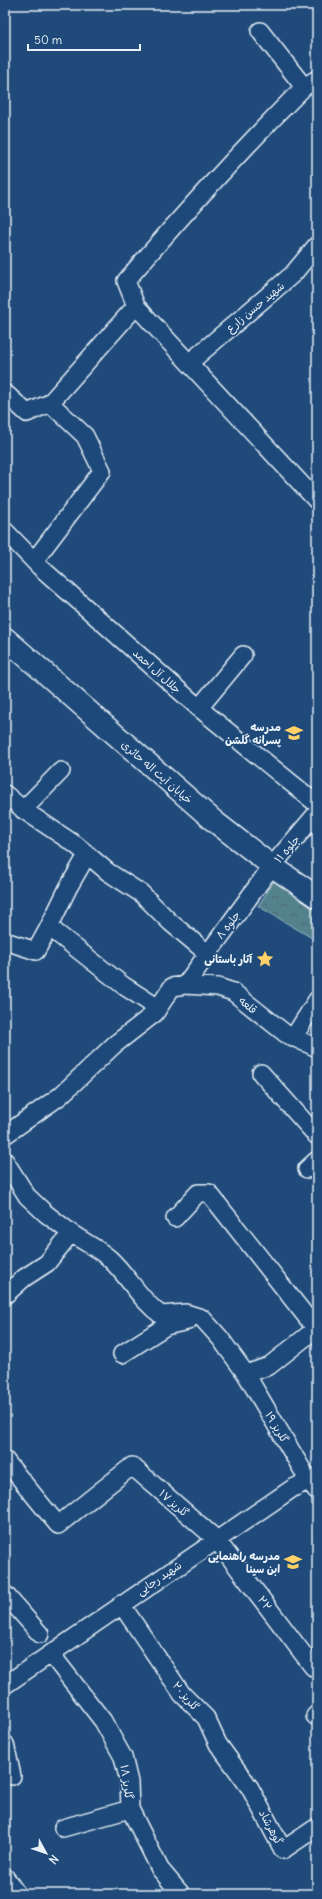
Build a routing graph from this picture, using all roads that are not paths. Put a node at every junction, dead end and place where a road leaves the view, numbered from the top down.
1 (260, 32) dead end
2 (310, 83) edge
3 (317, 245) edge
4 (136, 306) junction
5 (189, 363) junction
6 (5, 394) edge
7 (50, 403) junction
8 (317, 500) edge
9 (5, 531) edge
10 (34, 560) junction
11 (5, 638) edge
12 (243, 655) dead end
13 (199, 708) junction
14 (61, 771) dead end
15 (5, 794) edge
16 (317, 804) edge
17 (24, 810) junction
18 (317, 813) edge
19 (87, 855) junction
20 (272, 866) junction
21 (317, 897) edge
22 (49, 927) junction
23 (5, 941) edge
24 (207, 953) junction
25 (179, 986) junction
26 (317, 1000) edge
27 (158, 1008) junction
28 (294, 1038) junction
29 (317, 1048) edge
30 (261, 1073) dead end
31 (5, 1135) edge
32 (317, 1136) edge
33 (5, 1161) edge
34 (11, 1184) edge
35 (175, 1218) dead end
36 (71, 1233) junction
37 (5, 1295) edge
38 (202, 1318) junction
39 (317, 1329) edge
40 (122, 1354) dead end
41 (246, 1374) junction
42 (5, 1460) edge
43 (314, 1483) edge
44 (216, 1539) junction
45 (5, 1594) edge
46 (121, 1604) junction
47 (40, 1634) dead end
48 (51, 1654) junction
49 (313, 1667) dead end
50 (5, 1685) edge
51 (5, 1744) edge
52 (12, 1776) dead end
53 (250, 1788) joint
54 (130, 1809) junction
55 (317, 1827) edge
56 (63, 1828) dead end
57 (5, 1877) edge
58 (18, 1894) edge
59 (181, 1894) edge

1 - 2 street
2 - 4 street
3 - 5 street, شهید حسن زارع
4 - 5 street
4 - 7 street
5 - 8 street
6 - 7 street
7 - 10 street
9 - 10 street, جلال آل احمد
10 - 13 street, جلال آل احمد
11 - 20 main road, خیابان آیت اله حائری
12 - 13 street
13 - 16 street, جلال آل احمد
14 - 17 street
15 - 17 street
17 - 19 street
18 - 20 street, جلوه ۱۱
19 - 22 street
19 - 24 street
20 - 21 main road, خیابان آیت اله حائری
20 - 24 street, جلوه ۸
22 - 23 street
22 - 27 street
24 - 25 street, جلوه ۸
25 - 27 street, جلوه ۸
25 - 28 street, قلعه
26 - 28 street
27 - 31 street, جلوه ۸
28 - 29 street, قلعه
30 - 32 street
33 - 34 street
34 - 36 street
35 - 39 street
36 - 37 street
36 - 38 street
38 - 40 street
38 - 41 street, گلریز ۱۹
39 - 41 street
41 - 43 street, گلریز ۱۹
42 - 44 street, گلریز ۱۷
43 - 44 street, شهید رجایی
44 - 46 street, شهید رجایی
44 - 49 street, ۲۲
45 - 47 street
46 - 48 street, شهید رجایی
46 - 53 street, گلریز ۲۰
48 - 50 street, شهید رجایی
48 - 54 street, گلریز ۱۸
51 - 52 street
53 - 55 street, گوهرشاد
54 - 56 street
54 - 59 street, گلریز ۱۸
57 - 58 street

